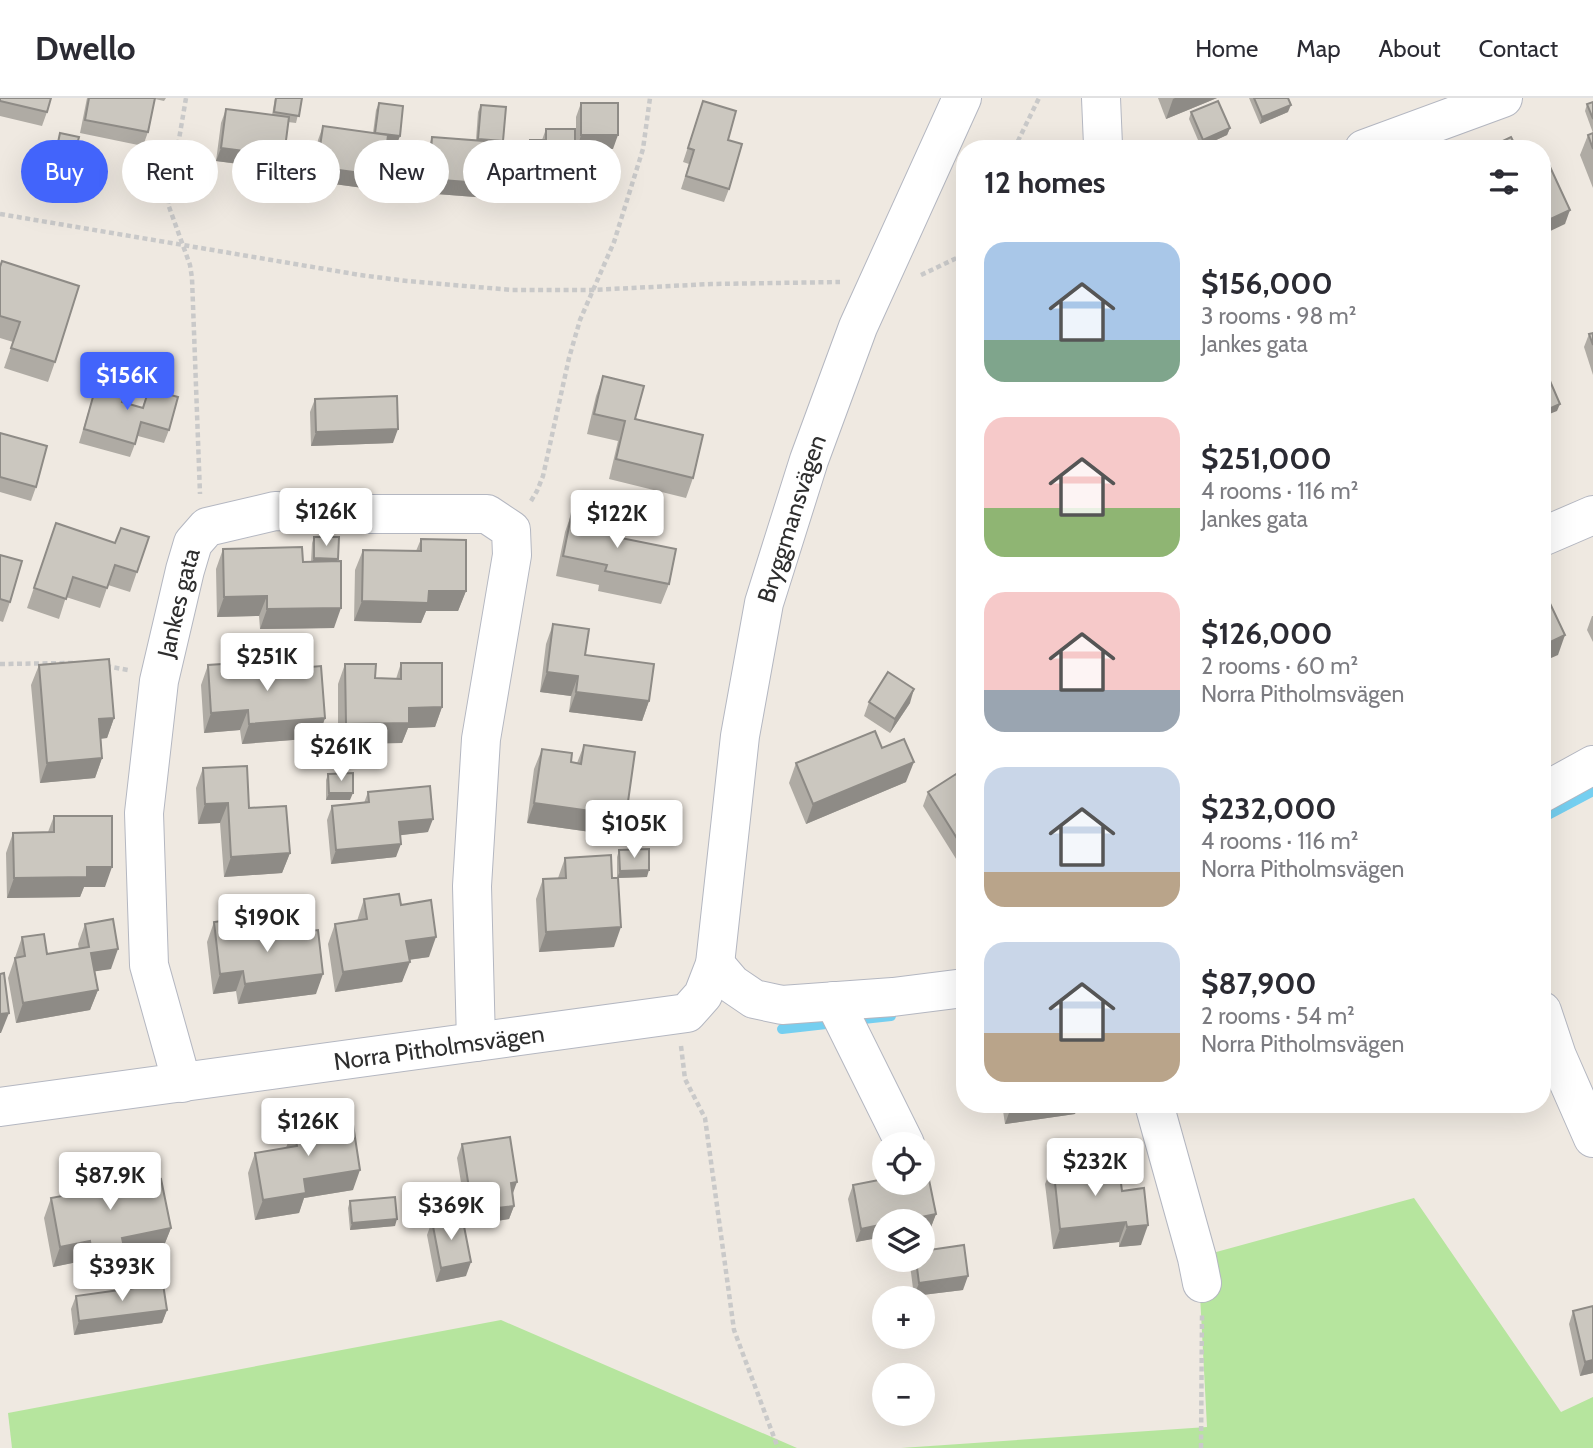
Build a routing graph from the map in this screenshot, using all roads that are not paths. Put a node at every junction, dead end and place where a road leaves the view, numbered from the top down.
1 (961, 98) edge
2 (1101, 98) edge
3 (1503, 98) edge
4 (1103, 140) edge
5 (1389, 140) edge
6 (1593, 515) edge
7 (1551, 533) edge
8 (1593, 765) edge
9 (1551, 788) edge
10 (715, 964) junction
11 (956, 989) edge
12 (834, 1001) junction
13 (1551, 1036) edge
14 (476, 1042) junction
15 (182, 1083) junction
16 (0, 1107) edge
17 (1157, 1113) edge
18 (899, 1132) edge
19 (1593, 1138) edge
20 (1202, 1283) road end

1 - 10 street, Bryggmansvägen
2 - 4 street
3 - 5 street
6 - 7 street
8 - 9 street
10 - 12 street
10 - 14 street, Norra Pitholmsvägen
11 - 12 street
12 - 18 street
13 - 19 street
14 - 15 street, Norra Pitholmsvägen
14 - 15 street, Jankes gata
15 - 16 street, Norra Pitholmsvägen
17 - 20 street

